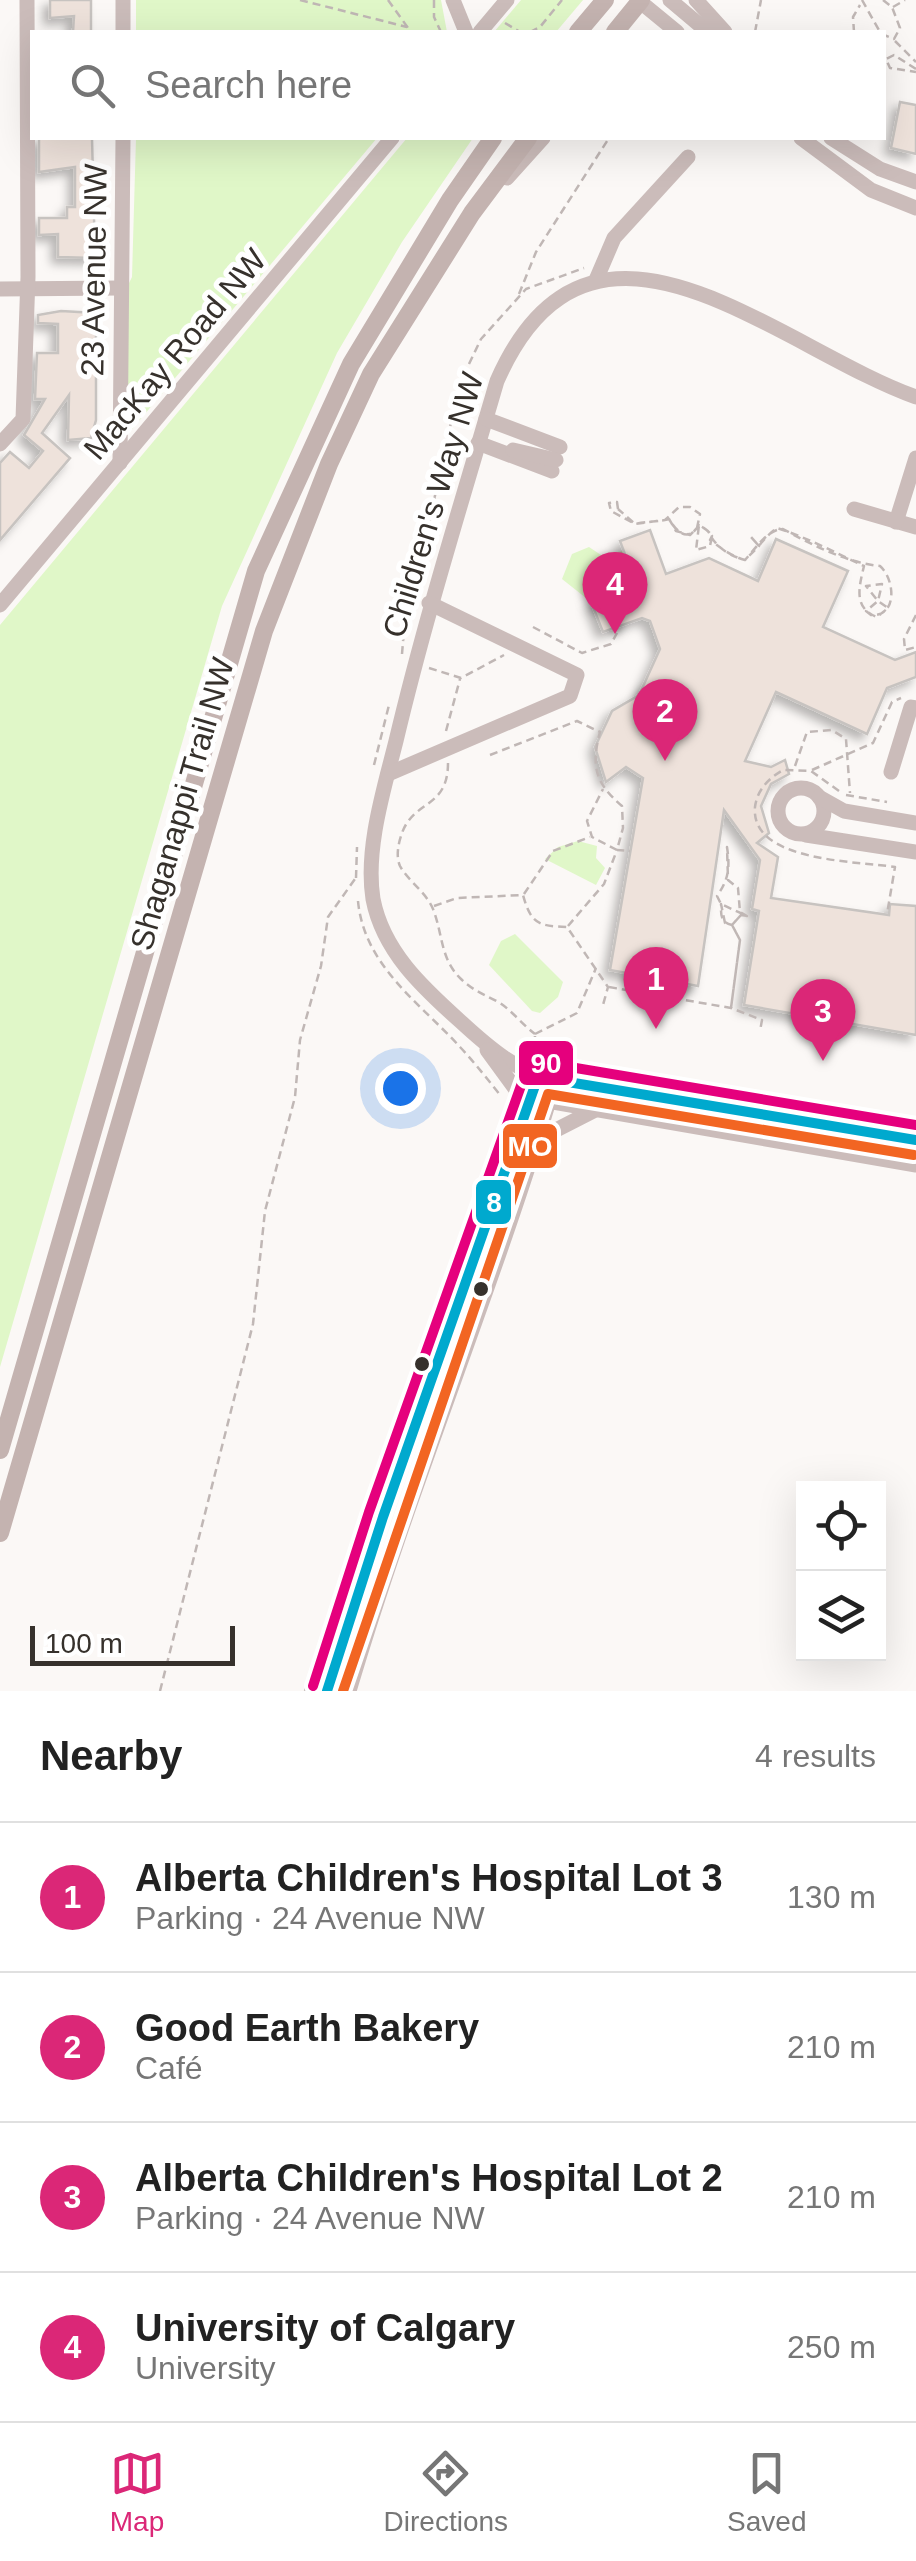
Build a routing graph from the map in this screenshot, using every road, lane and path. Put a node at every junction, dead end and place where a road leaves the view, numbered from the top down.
1 (27, 0) edge
2 (123, 0) edge
3 (300, 0) edge
4 (388, 0) edge
5 (434, 0) edge
6 (453, 0) edge
7 (507, 0) edge
8 (562, 0) edge
9 (604, 0) edge
10 (670, 0) edge
11 (696, 0) edge
12 (761, 0) edge
13 (883, 0) edge
14 (905, 0) edge
15 (640, 1) edge
16 (862, 2) edge
17 (892, 7) junction
18 (495, 14) junction
19 (407, 27) junction
20 (123, 30) edge
21 (409, 30) edge
22 (441, 30) edge
23 (465, 30) edge
24 (482, 30) edge
25 (517, 30) edge
26 (534, 30) edge
27 (580, 30) edge
28 (617, 30) edge
29 (674, 30) edge
30 (706, 30) edge
31 (723, 30) edge
32 (755, 30) edge
33 (854, 30) edge
34 (880, 30) edge
35 (886, 37) edge
36 (894, 39) junction
37 (916, 62) edge
38 (916, 71) edge
39 (123, 140) edge
40 (390, 140) edge
41 (492, 140) edge
42 (527, 140) edge
43 (541, 140) edge
44 (608, 140) edge
45 (803, 140) edge
46 (834, 140) edge
47 (688, 156) dead end
48 (916, 182) edge
49 (916, 208) edge
50 (472, 213) junction
51 (599, 273) junction
52 (0, 288) edge
53 (28, 288) junction
54 (120, 288) junction
55 (916, 396) edge
56 (482, 430) junction
57 (0, 444) edge
58 (916, 458) edge
59 (120, 463) junction
60 (916, 493) edge
61 (854, 508) dead end
62 (618, 511) dead end
63 (669, 519) junction
64 (906, 524) edge
65 (699, 525) junction
66 (695, 531) junction
67 (751, 536) dead end
68 (710, 540) junction
69 (759, 546) junction
70 (864, 566) junction
71 (429, 603) junction
72 (0, 605) edge
73 (888, 608) junction
74 (866, 611) junction
75 (916, 615) edge
76 (533, 628) dead end
77 (617, 633) dead end
78 (916, 646) edge
79 (505, 655) dead end
80 (423, 666) dead end
81 (461, 678) junction
82 (910, 703) edge
83 (446, 732) dead end
84 (846, 752) junction
85 (490, 755) dead end
86 (448, 758) dead end
87 (811, 770) junction
88 (892, 772) dead end
89 (388, 774) junction
90 (602, 790) junction
91 (850, 795) junction
92 (818, 797) junction
93 (900, 805) dead end
94 (916, 824) edge
95 (802, 834) junction
96 (592, 837) junction
97 (616, 850) junction
98 (630, 851) dead end
99 (916, 852) edge
100 (729, 862) dead end
101 (356, 877) dead end
102 (728, 880) junction
103 (523, 895) junction
104 (720, 904) junction
105 (432, 907) junction
106 (740, 912) junction
107 (732, 925) junction
108 (567, 927) junction
109 (596, 967) junction
110 (608, 987) junction
111 (603, 1005) dead end
112 (732, 1008) junction
113 (760, 1032) dead end
114 (535, 1034) junction
115 (476, 1035) junction
116 (534, 1054) junction
117 (536, 1071) junction
118 (661, 1078) dead end
119 (555, 1081) junction
120 (696, 1084) dead end
121 (530, 1098) junction
122 (550, 1099) junction
123 (508, 1104) dead end
124 (601, 1107) junction
125 (846, 1109) dead end
126 (882, 1115) dead end
127 (916, 1121) edge
128 (916, 1140) edge
129 (530, 1152) junction
130 (916, 1165) edge
131 (0, 1450) edge
132 (0, 1534) edge
133 (160, 1691) edge
134 (305, 1691) edge
135 (326, 1691) edge
136 (349, 1691) edge

1 - 53 street
2 - 20 street
3 - 19 path
4 - 19 path
5 - 22 path
6 - 23 street
7 - 18 street
8 - 26 path
9 - 27 main road
10 - 30 street
11 - 31 street
12 - 32 path
13 - 17 path
14 - 17 path
15 - 28 main road
15 - 29 street
16 - 33 path
16 - 34 path
17 - 36 path
18 - 24 street
18 - 25 path
19 - 21 path
35 - 36 path
36 - 37 path
38 - 38 path
39 - 54 street, 23 Avenue NW
40 - 59 street, MacKay Road NW
41 - 131 main road, Shaganappi Trail NW
42 - 50 main road, Shaganappi Trail NW
43 - 50 street
44 - 51 path
45 - 49 street
46 - 48 street
47 - 51 street
50 - 132 main road, Shaganappi Trail NW
51 - 55 street, Children's Way NW
51 - 56 street, Children's Way NW
52 - 53 street
53 - 54 street
53 - 57 street
54 - 59 street, 23 Avenue NW
56 - 56 street
56 - 71 street, Children's Way NW
58 - 64 street
59 - 72 street, MacKay Road NW
60 - 64 street
61 - 64 street
62 - 63 path
63 - 65 path
63 - 66 path
65 - 66 path
65 - 68 path
66 - 68 path
67 - 69 path
68 - 69 path
69 - 70 path
70 - 73 path
70 - 74 path
71 - 89 street, Children's Way NW
71 - 89 street
73 - 74 path
73 - 74 path
75 - 78 path
76 - 77 path
79 - 81 path
80 - 81 path
81 - 83 path
82 - 84 path
82 - 88 street
84 - 87 path
84 - 87 path
84 - 91 path
85 - 90 path
86 - 105 path
87 - 91 path
89 - 115 street, Children's Way NW
90 - 96 path
90 - 97 path
91 - 93 path
92 - 94 street
92 - 95 street
92 - 95 street
95 - 99 street
96 - 97 path
96 - 103 path
97 - 98 path
97 - 108 path
100 - 102 path
101 - 133 path
102 - 104 path
102 - 106 path
103 - 105 path
103 - 108 path
104 - 106 path
104 - 107 path
105 - 114 path
106 - 107 path
107 - 112 path
108 - 109 path
109 - 110 path
109 - 114 path
110 - 111 path
110 - 112 path
112 - 113 path
114 - 116 path
115 - 117 street, Children's Way NW
115 - 121 street, Children's Way NW
116 - 117 path
116 - 118 path
117 - 119 street
117 - 121 street
119 - 122 street
119 - 128 street
120 - 125 path
121 - 122 street
121 - 135 street
122 - 124 street
122 - 129 street
123 - 134 path
124 - 129 street
124 - 130 street
126 - 127 path
129 - 136 street

